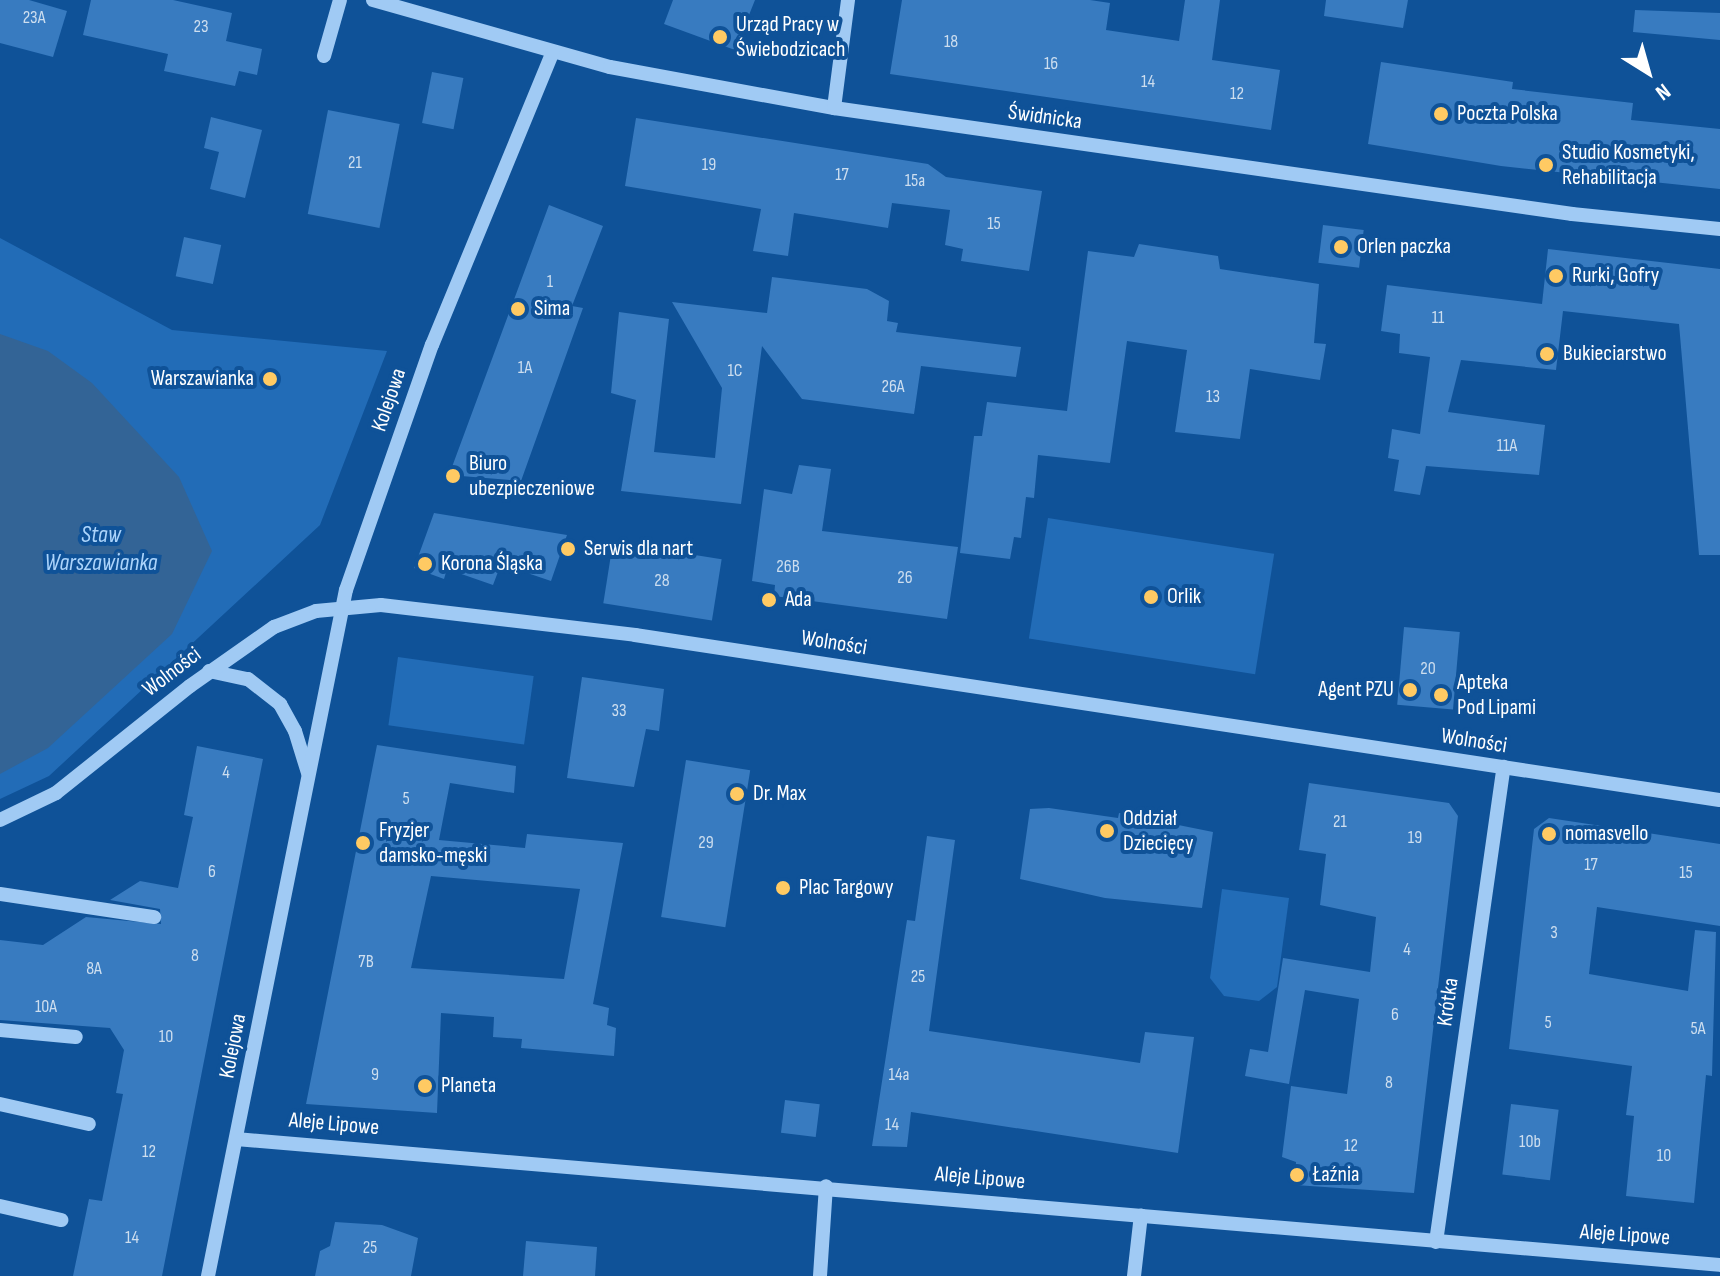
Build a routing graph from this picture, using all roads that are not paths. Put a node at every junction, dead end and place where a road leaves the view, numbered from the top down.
1 (340, 0) edge
2 (373, 0) edge
3 (848, 0) edge
4 (553, 52) junction
5 (324, 56) dead end
6 (834, 108) junction
7 (1720, 229) edge
8 (341, 608) junction
9 (209, 671) junction
10 (1504, 767) junction
11 (309, 777) junction
12 (1720, 800) edge
13 (0, 820) edge
14 (0, 894) edge
15 (154, 917) dead end
16 (0, 1030) edge
17 (76, 1037) dead end
18 (0, 1104) edge
19 (89, 1124) dead end
20 (236, 1139) junction
21 (826, 1186) junction
22 (0, 1206) edge
23 (1141, 1215) junction
24 (61, 1220) dead end
25 (1436, 1242) junction
26 (1720, 1265) edge
27 (208, 1276) edge
28 (820, 1276) edge
29 (1134, 1276) edge

1 - 5 street
2 - 4 street, Świdnicka
3 - 6 street
4 - 6 street, Świdnicka
4 - 8 street, Kolejowa
6 - 7 street, Świdnicka
8 - 9 street, Wolności
8 - 10 street, Wolności
8 - 11 street, Kolejowa
9 - 11 street, Kolejowa
9 - 13 street, Wolności
10 - 12 street, Wolności
10 - 25 street, Krótka
11 - 20 street, Kolejowa
14 - 15 street
16 - 17 street
18 - 19 street
20 - 21 street, Aleje Lipowe
20 - 27 street, Kolejowa
21 - 23 street, Aleje Lipowe
21 - 28 street
22 - 24 street
23 - 25 street, Aleje Lipowe
23 - 29 street
25 - 26 street, Aleje Lipowe

